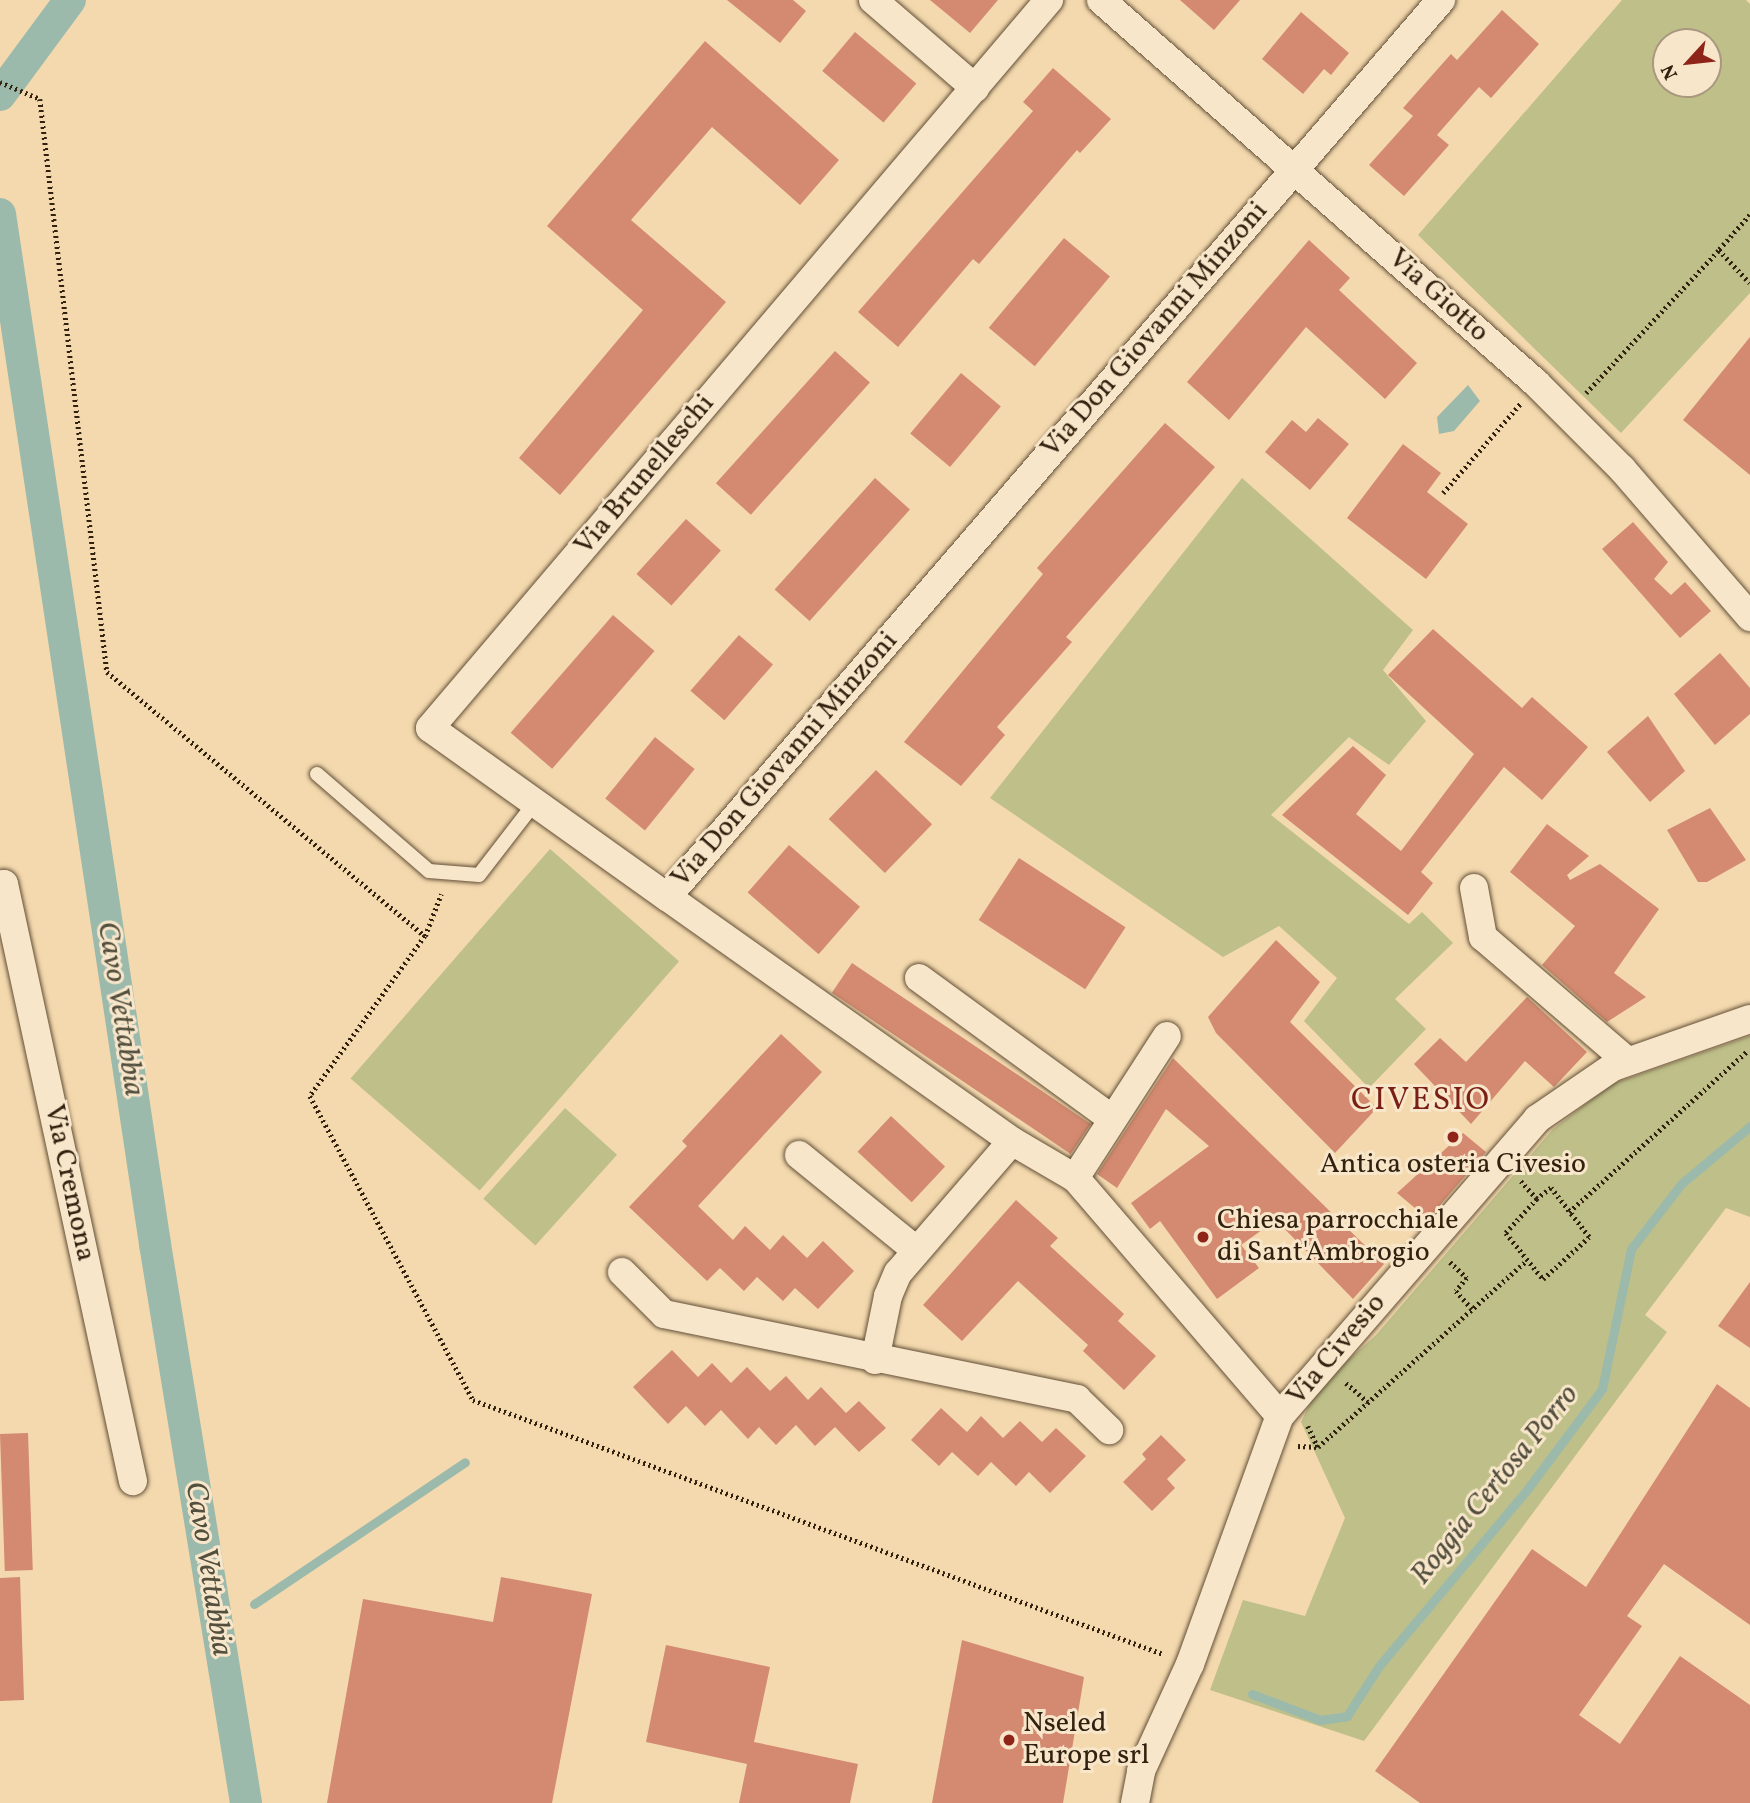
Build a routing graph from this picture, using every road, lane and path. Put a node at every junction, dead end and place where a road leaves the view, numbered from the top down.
1 (873, 0) edge
2 (1049, 0) edge
3 (1101, 0) edge
4 (1441, 0) edge
5 (0, 82) edge
6 (975, 88) junction
7 (1294, 169) junction
8 (1750, 215) edge
9 (1719, 250) junction
10 (1750, 283) edge
11 (1536, 383) junction
12 (1567, 414) junction
13 (1443, 493) dead end
14 (1750, 617) edge
15 (317, 774) dead end
16 (537, 800) junction
17 (450, 872) junction
18 (2, 885) edge
19 (1474, 888) dead end
20 (667, 897) junction
21 (425, 936) junction
22 (919, 978) dead end
23 (1750, 1019) edge
24 (1167, 1036) dead end
25 (1750, 1042) edge
26 (1737, 1045) dead end
27 (1750, 1048) edge
28 (1627, 1061) junction
29 (1111, 1118) junction
30 (1012, 1142) junction
31 (799, 1155) dead end
32 (1075, 1178) junction
33 (1508, 1186) dead end
34 (1537, 1199) junction
35 (1569, 1212) junction
36 (916, 1250) junction
37 (1444, 1256) dead end
38 (1527, 1260) junction
39 (622, 1272) dead end
40 (1472, 1309) junction
41 (875, 1360) junction
42 (1293, 1419) junction
43 (1109, 1430) dead end
44 (1293, 1446) dead end
45 (1318, 1447) junction
46 (134, 1481) dead end
47 (1190, 1664) junction
48 (1135, 1803) edge

1 - 6 street
2 - 6 street, Via Brunelleschi
3 - 7 street, Via Giotto
4 - 7 street, Via Don Giovanni Minzoni
5 - 21 path
6 - 16 street, Via Brunelleschi
7 - 11 street, Via Giotto
7 - 20 street, Via Don Giovanni Minzoni
8 - 9 path
9 - 10 path
9 - 12 path
11 - 12 street, Via Giotto
11 - 13 path
12 - 14 street, Via Giotto
15 - 17 lane
16 - 17 lane
16 - 20 street, Via Brunelleschi
17 - 21 path
18 - 46 street, Via Cremona
19 - 28 street
20 - 30 street, Via Don Giovanni Minzoni
21 - 47 path
22 - 29 street
23 - 28 street, Via Civesio
24 - 29 street
25 - 26 path
27 - 35 path
28 - 42 street, Via Civesio
29 - 32 street
30 - 32 street, Via Don Giovanni Minzoni
30 - 36 street
31 - 36 street
32 - 42 street, Via Don Giovanni Minzoni
33 - 34 path
34 - 35 path
34 - 38 path
35 - 38 path
36 - 41 street
37 - 40 path
38 - 40 path
39 - 41 street
40 - 45 path
41 - 43 street
42 - 45 path
42 - 47 street, Via Civesio
44 - 45 path
47 - 48 street, Via Civesio

